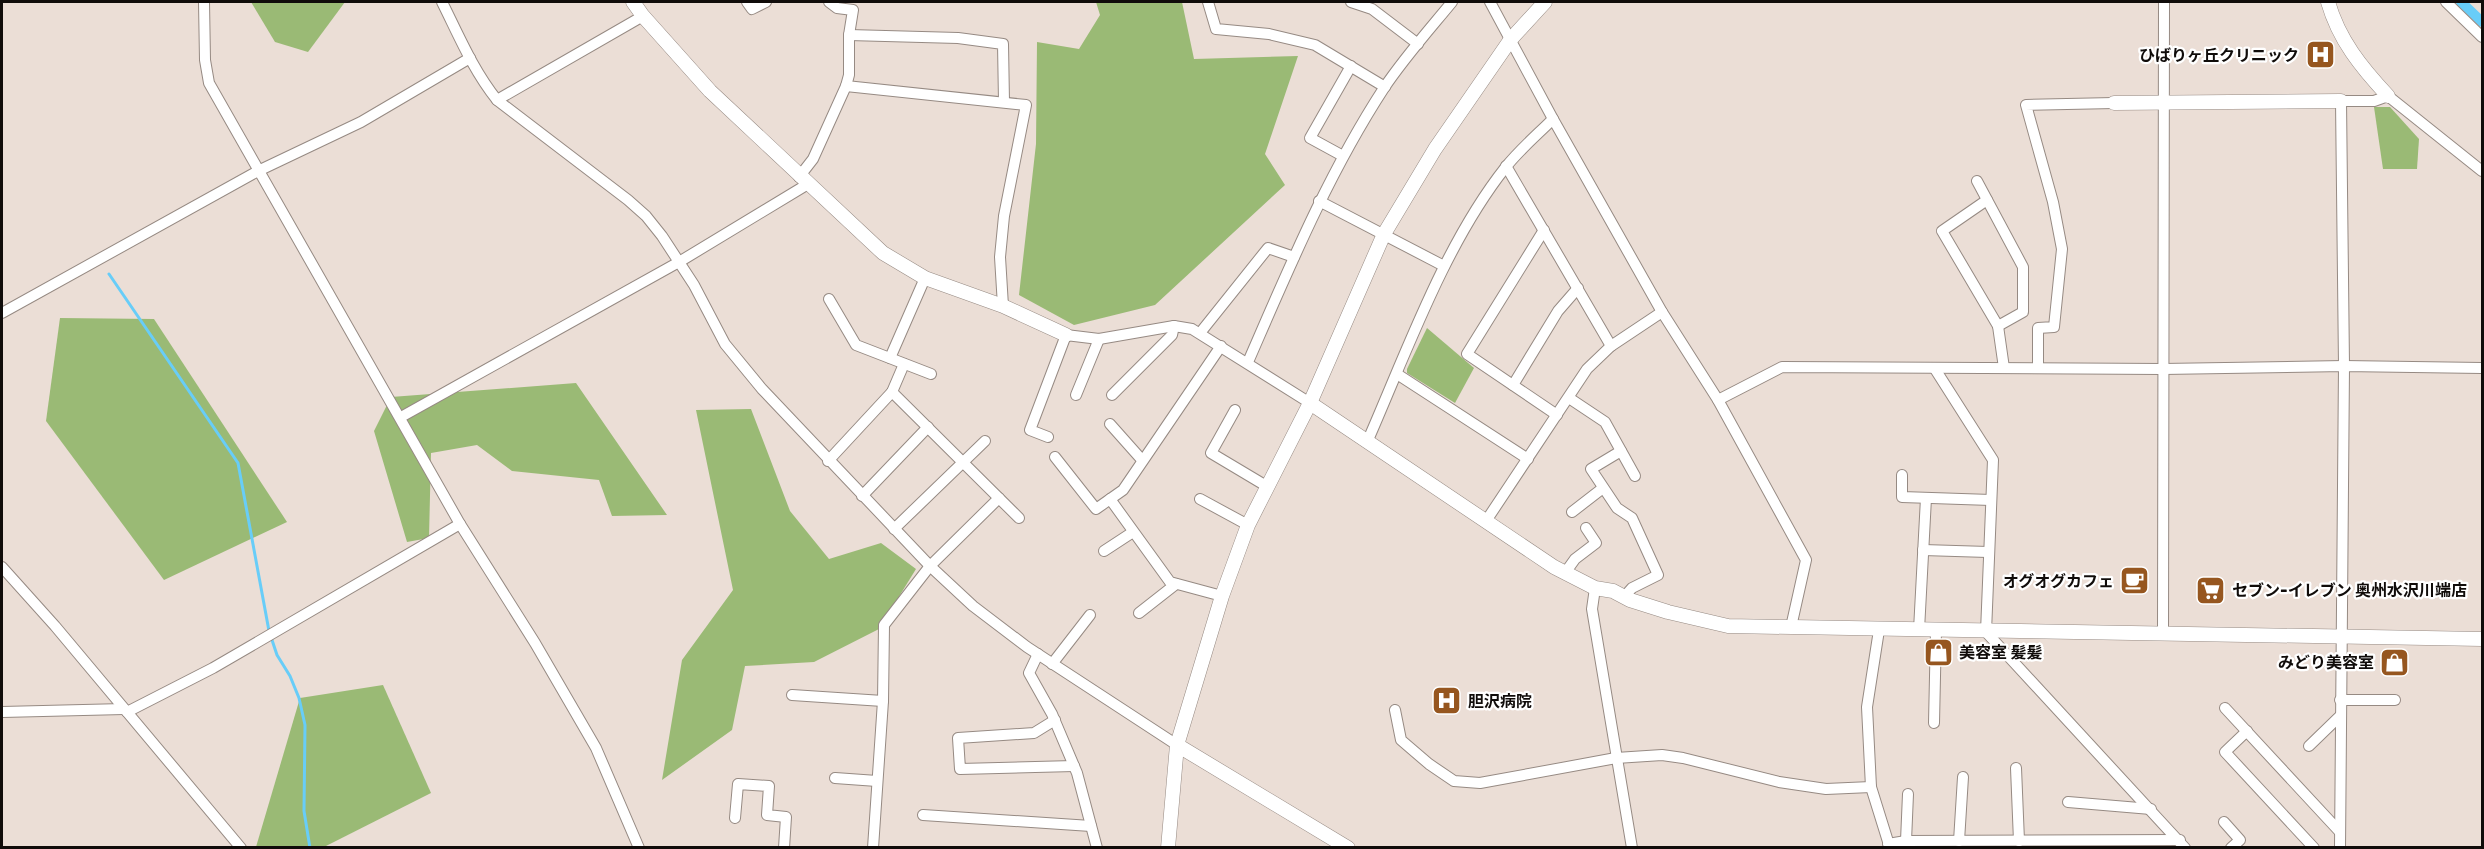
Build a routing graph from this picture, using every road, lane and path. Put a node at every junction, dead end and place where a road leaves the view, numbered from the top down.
1 (204, 2) edge
2 (442, 2) edge
3 (633, 2) edge
4 (747, 2) edge
5 (766, 2) edge
6 (829, 2) edge
7 (1208, 2) edge
8 (1351, 2) edge
9 (1452, 2) edge
10 (1490, 2) edge
11 (1545, 2) edge
12 (2164, 2) edge
13 (2328, 2) edge
14 (2446, 2) edge
15 (643, 16) junction
16 (849, 35) junction
17 (2482, 37) edge
18 (1511, 39) junction
19 (1418, 44) junction
20 (470, 58) junction
21 (1351, 66) junction
22 (846, 86) junction
23 (1385, 87) junction
24 (2388, 96) junction
25 (497, 100) junction
26 (2341, 101) junction
27 (1004, 102) junction
28 (2164, 102) junction
29 (2114, 103) joint
30 (1553, 119) junction
31 (1343, 156) junction
32 (1506, 166) junction
33 (258, 171) junction
34 (2482, 171) edge
35 (804, 180) junction
36 (1977, 181) dead end
37 (1987, 200) junction
38 (1319, 201) junction
39 (1544, 230) junction
40 (1384, 234) junction
41 (1294, 257) junction
42 (679, 262) junction
43 (1444, 266) junction
44 (925, 278) junction
45 (1578, 288) junction
46 (829, 298) dead end
47 (1003, 306) junction
48 (1662, 312) junction
49 (2, 313) edge
50 (1174, 326) junction
51 (1998, 326) junction
52 (1200, 333) junction
53 (1066, 335) junction
54 (1099, 339) junction
55 (1221, 346) junction
56 (1611, 346) junction
57 (890, 358) junction
58 (1248, 362) junction
59 (904, 364) junction
60 (2344, 366) junction
61 (2038, 367) junction
62 (2004, 368) junction
63 (2482, 368) edge
64 (1935, 369) junction
65 (2163, 369) junction
66 (931, 374) dead end
67 (1396, 375) junction
68 (1513, 386) junction
69 (892, 392) junction
70 (1076, 395) dead end
71 (1112, 395) dead end
72 (1569, 398) junction
73 (1718, 400) junction
74 (1310, 403) junction
75 (1235, 410) dead end
76 (1557, 415) junction
77 (401, 417) junction
78 (1110, 424) dead end
79 (928, 427) junction
80 (1048, 437) dead end
81 (1368, 440) junction
82 (985, 441) dead end
83 (1621, 451) junction
84 (1055, 457) dead end
85 (1528, 459) junction
86 (1142, 460) junction
87 (828, 461) junction
88 (964, 463) junction
89 (1902, 475) dead end
90 (1635, 476) dead end
91 (1268, 487) junction
92 (1604, 488) junction
93 (862, 496) junction
94 (999, 498) junction
95 (1926, 498) junction
96 (1110, 499) junction
97 (1200, 499) dead end
98 (1991, 500) junction
99 (1572, 512) dead end
100 (1019, 519) dead end
101 (1486, 521) junction
102 (460, 524) junction
103 (1248, 525) junction
104 (1586, 528) dead end
105 (894, 529) junction
106 (1133, 532) junction
107 (1923, 550) junction
108 (1104, 551) dead end
109 (1988, 552) junction
110 (930, 566) junction
111 (2, 567) edge
112 (1566, 573) junction
113 (1176, 584) junction
114 (1595, 588) junction
115 (1222, 596) junction
116 (1624, 597) junction
117 (1139, 613) dead end
118 (1090, 615) dead end
119 (1791, 627) junction
120 (1879, 630) junction
121 (1919, 630) junction
122 (1936, 630) junction
123 (1986, 632) junction
124 (2163, 634) junction
125 (2340, 637) junction
126 (2482, 639) edge
127 (1038, 654) junction
128 (1052, 664) junction
129 (792, 696) dead end
130 (2340, 700) junction
131 (2395, 700) dead end
132 (883, 701) junction
133 (2225, 708) dead end
134 (1395, 710) dead end
135 (126, 711) junction
136 (2, 712) edge
137 (2340, 716) junction
138 (1055, 720) junction
139 (1934, 723) dead end
140 (2247, 731) junction
141 (1177, 745) junction
142 (2309, 746) dead end
143 (1616, 758) junction
144 (1074, 766) junction
145 (2016, 768) dead end
146 (1963, 777) dead end
147 (835, 778) dead end
148 (877, 781) junction
149 (1871, 787) junction
150 (1908, 794) dead end
151 (2068, 802) dead end
152 (2151, 809) junction
153 (923, 815) dead end
154 (735, 818) dead end
155 (2224, 822) dead end
156 (1091, 826) junction
157 (2340, 832) junction
158 (1906, 841) junction
159 (1959, 841) junction
160 (2019, 841) junction
161 (2077, 844) edge
162 (2137, 844) edge
163 (2183, 844) edge
164 (1889, 846) edge
165 (241, 848) edge
166 (639, 848) edge
167 (784, 848) edge
168 (873, 848) edge
169 (1097, 848) edge
170 (1168, 848) edge
171 (1348, 848) edge
172 (1632, 848) edge
173 (2231, 848) edge
174 (2314, 848) edge
175 (2340, 848) edge

1 - 33 street
2 - 20 street
3 - 15 street
4 - 5 street
6 - 16 street
7 - 21 street
8 - 19 street
9 - 19 street
10 - 18 street
11 - 18 street
12 - 28 street
13 - 24 street
14 - 17 street
15 - 25 street
15 - 35 street
16 - 22 street
16 - 27 street
18 - 30 street
18 - 40 street
19 - 23 street
20 - 25 street
20 - 33 street
21 - 23 street
21 - 31 street
22 - 27 street
22 - 35 street
23 - 31 street
24 - 26 street
24 - 34 street
25 - 42 street
26 - 28 street
26 - 60 street
27 - 47 street
28 - 29 street
28 - 65 street
29 - 61 street
30 - 32 street
30 - 48 street
31 - 38 street
32 - 39 street
32 - 43 street
33 - 49 street
33 - 77 street
35 - 42 street
35 - 44 street
36 - 37 street
37 - 51 street
37 - 51 street
38 - 40 street
38 - 41 street
39 - 45 street
39 - 68 street
40 - 43 street
40 - 74 street
41 - 52 street
41 - 58 street
42 - 77 street
42 - 87 street
43 - 67 street
44 - 47 street
44 - 57 street
45 - 56 street
45 - 68 street
46 - 57 street
47 - 53 street
48 - 56 street
48 - 73 street
50 - 52 street
50 - 54 street
50 - 71 street
51 - 62 street
52 - 55 street
53 - 54 street
53 - 80 street
54 - 70 street
55 - 58 street
55 - 86 street
56 - 72 street
57 - 59 street
58 - 74 street
59 - 66 street
59 - 69 street
60 - 63 street
60 - 65 street
60 - 125 street
61 - 62 street
61 - 65 street
62 - 64 street
64 - 73 street
64 - 98 street
65 - 124 street
67 - 81 street
67 - 85 street
68 - 76 street
69 - 79 street
69 - 87 street
72 - 76 street
72 - 83 street
73 - 119 street
74 - 81 street
74 - 91 street
75 - 91 street
76 - 85 street
77 - 102 street
78 - 86 street
79 - 88 street
79 - 93 street
81 - 101 street
82 - 88 street
83 - 90 street
83 - 92 street
84 - 96 street
85 - 101 street
86 - 96 street
87 - 93 street
88 - 94 street
88 - 105 street
89 - 95 street
91 - 103 street
92 - 99 street
92 - 116 street
93 - 105 street
94 - 100 street
94 - 110 street
95 - 98 street
95 - 107 street
96 - 106 street
97 - 103 street
98 - 109 street
101 - 112 street
102 - 135 street
102 - 166 street
103 - 115 street
104 - 112 street
105 - 110 street
106 - 108 street
106 - 113 street
107 - 109 street
107 - 121 street
109 - 123 street
110 - 127 street
110 - 132 street
111 - 135 street
112 - 114 street
113 - 115 street
113 - 117 street
114 - 116 street
114 - 143 street
115 - 141 street
116 - 119 street
118 - 128 street
119 - 120 street
120 - 121 street
120 - 149 street
121 - 122 street
122 - 123 street
122 - 139 street
123 - 124 street
123 - 152 street
124 - 125 street
125 - 126 street
125 - 130 street
127 - 128 street
127 - 138 street
128 - 141 street
129 - 132 street
130 - 131 street
130 - 137 street
132 - 148 street
133 - 140 street
134 - 143 street
135 - 136 street
135 - 165 street
137 - 142 street
137 - 157 street
138 - 144 street
138 - 144 street
140 - 157 street
140 - 174 street
141 - 170 street
141 - 171 street
143 - 149 street
143 - 172 street
144 - 156 street
145 - 160 street
146 - 159 street
147 - 148 street
148 - 168 street
149 - 164 street
150 - 158 street
151 - 152 street
152 - 163 street
153 - 156 street
154 - 167 street
155 - 173 street
156 - 169 street
157 - 175 street
158 - 159 street
158 - 164 street
159 - 160 street
160 - 161 street
161 - 162 street
162 - 163 street

